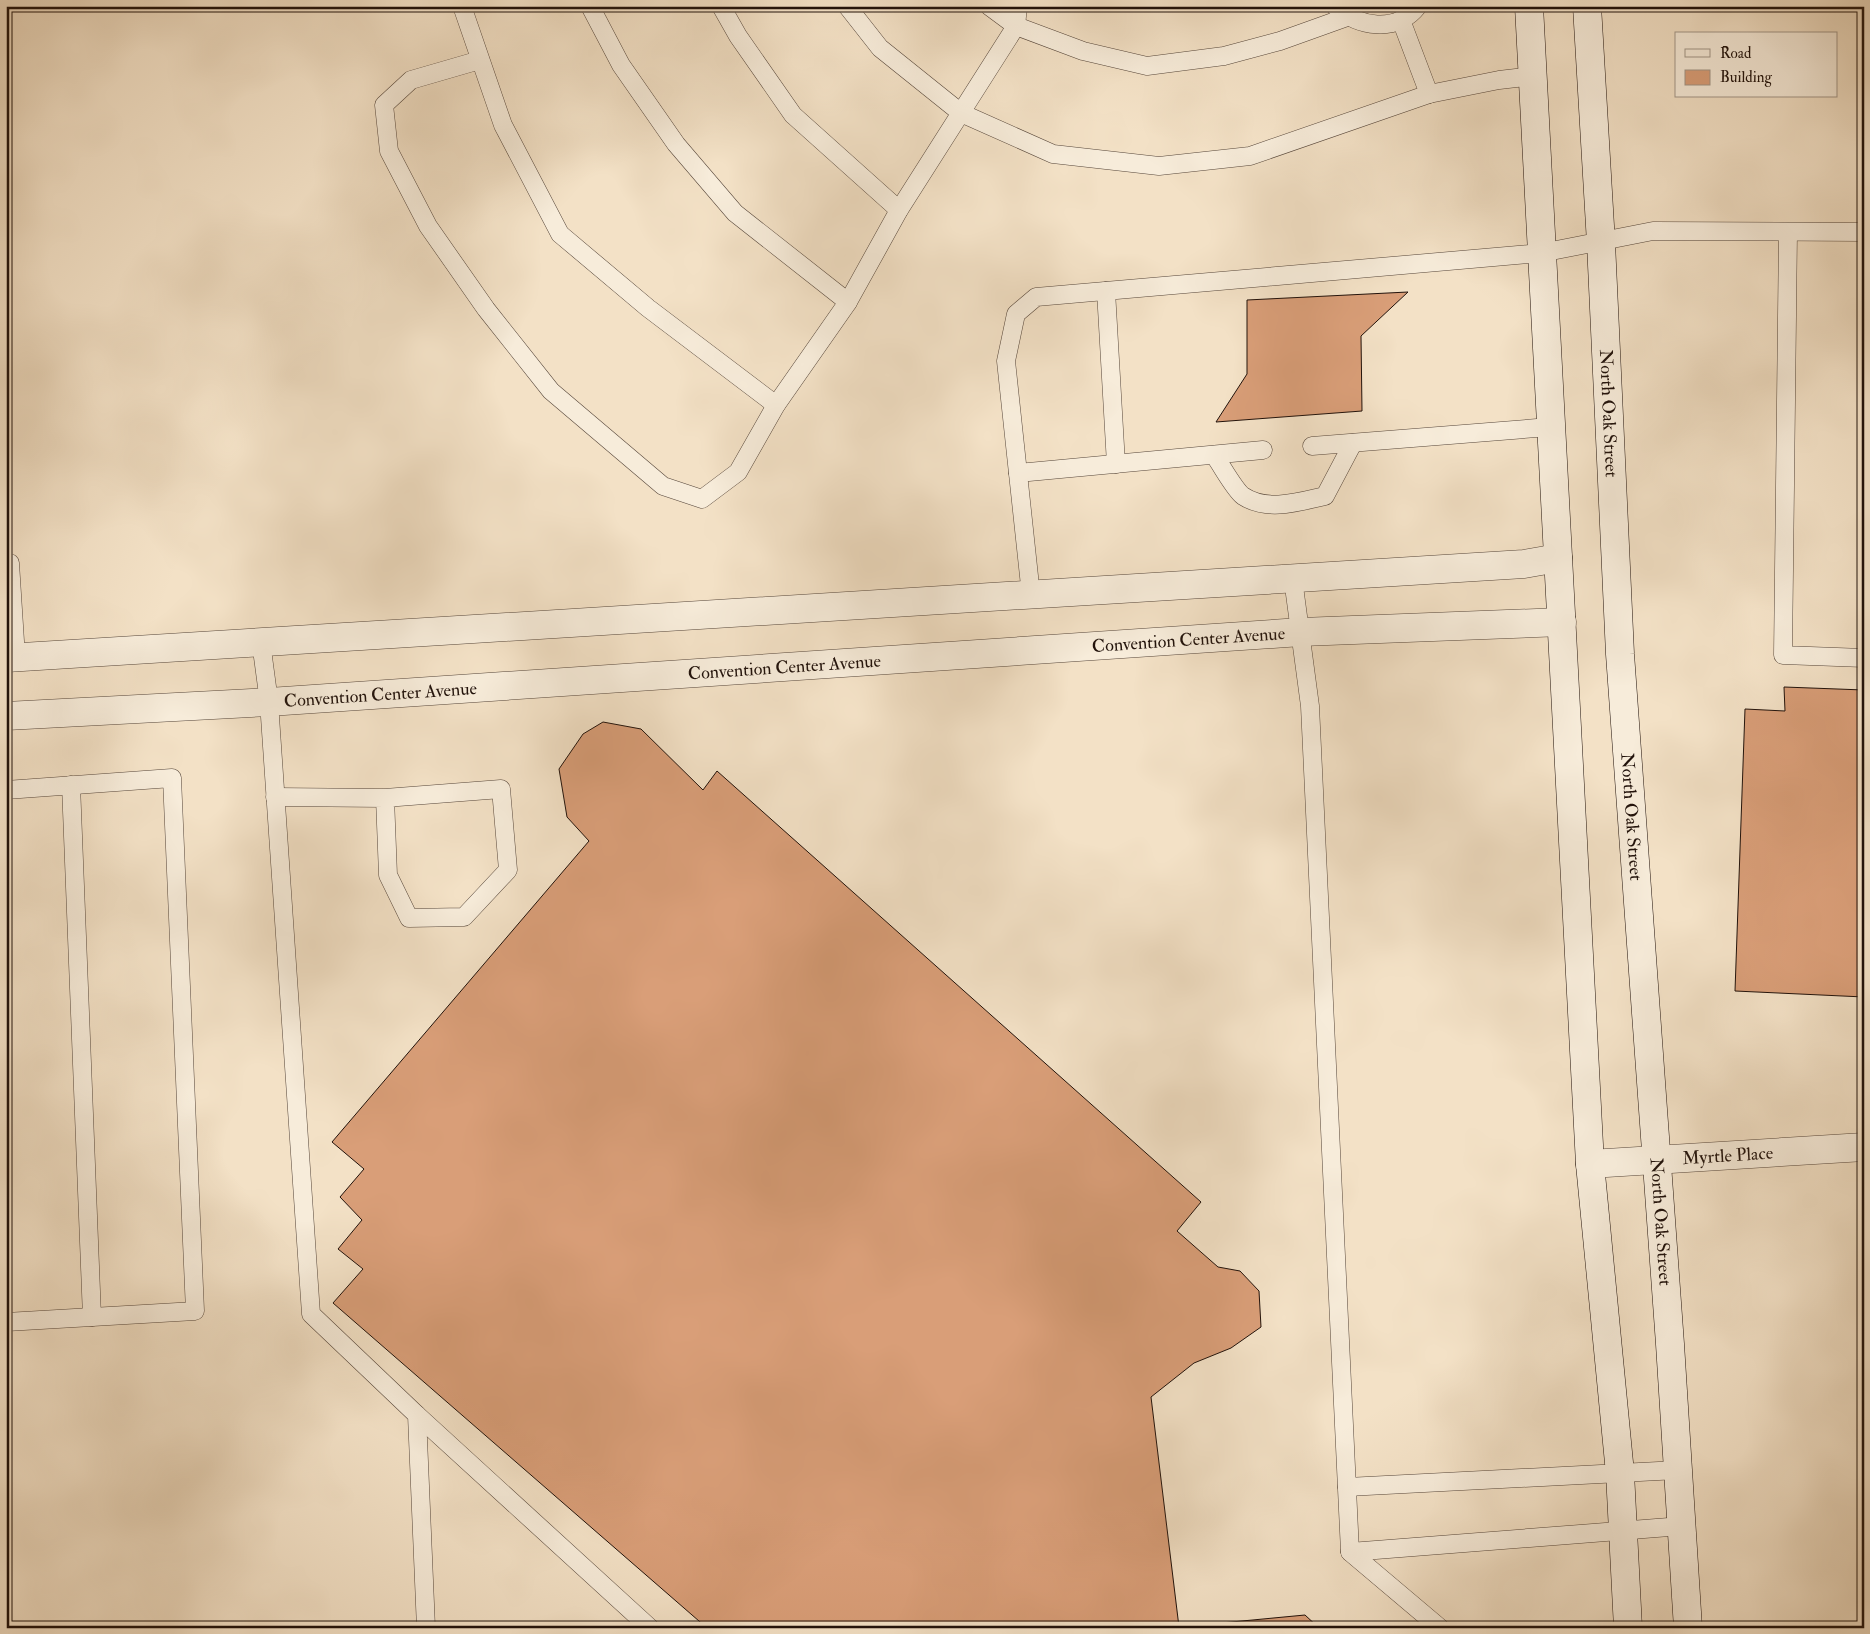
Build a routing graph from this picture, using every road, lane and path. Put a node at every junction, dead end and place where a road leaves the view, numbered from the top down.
1 (462, 6) edge
2 (590, 6) edge
3 (722, 6) edge
4 (847, 6) edge
5 (989, 6) edge
6 (1018, 6) edge
7 (1418, 6) edge
8 (1529, 6) edge
9 (1586, 6) edge
10 (1341, 12) edge
11 (1401, 20) junction
12 (1016, 26) junction
13 (480, 60) junction
14 (1533, 76) junction
15 (1429, 94) junction
16 (961, 113) junction
17 (900, 210) junction
18 (1788, 232) junction
19 (1864, 232) edge
20 (1601, 243) junction
21 (1541, 253) junction
22 (1106, 291) junction
23 (848, 302) junction
24 (776, 405) junction
25 (1550, 427) junction
26 (1353, 443) junction
27 (1312, 446) dead end
28 (1263, 450) dead end
29 (1214, 455) junction
30 (1116, 464) junction
31 (1018, 473) junction
32 (1558, 558) junction
33 (6, 563) edge
34 (1293, 579) junction
35 (1031, 595) junction
36 (1562, 622) junction
37 (1301, 632) junction
38 (261, 642) junction
39 (11, 657) edge
40 (1864, 658) edge
41 (269, 702) junction
42 (6, 716) edge
43 (71, 785) junction
44 (6, 790) edge
45 (275, 797) junction
46 (385, 798) junction
47 (1864, 1147) edge
48 (1656, 1160) junction
49 (1590, 1164) junction
50 (92, 1317) junction
51 (6, 1322) edge
52 (417, 1415) junction
53 (1678, 1470) junction
54 (1620, 1473) junction
55 (1347, 1487) junction
56 (1682, 1526) junction
57 (1622, 1530) junction
58 (1350, 1552) junction
59 (426, 1628) edge
60 (650, 1628) edge
61 (1440, 1628) edge
62 (1628, 1628) edge
63 (1688, 1628) edge

1 - 13 lane
2 - 23 lane
3 - 17 lane
4 - 16 lane
5 - 12 lane
6 - 12 lane
7 - 11 lane
8 - 14 street
9 - 20 street, North Oak Street
10 - 11 lane
10 - 12 lane
11 - 15 lane
12 - 16 lane
13 - 24 lane
13 - 24 lane
14 - 15 lane
14 - 21 street
15 - 16 lane
16 - 17 lane
17 - 23 lane
18 - 19 lane
18 - 20 lane
18 - 40 lane
20 - 21 lane
20 - 48 street, North Oak Street
21 - 22 lane
21 - 25 street
22 - 30 lane
22 - 31 lane
23 - 24 lane
25 - 26 lane
25 - 32 street
26 - 27 lane
26 - 29 lane
28 - 29 lane
29 - 30 lane
30 - 31 lane
31 - 35 lane
32 - 34 street
32 - 36 street
33 - 39 lane
34 - 35 street
34 - 37 lane
35 - 38 street
36 - 37 street, Convention Center Avenue
36 - 49 street
37 - 41 street, Convention Center Avenue
37 - 55 lane
38 - 39 street
38 - 41 lane
41 - 42 street, Convention Center Avenue
41 - 45 lane
43 - 44 lane
43 - 50 lane
43 - 50 lane
45 - 46 lane
45 - 52 lane
46 - 46 lane
47 - 48 street, Myrtle Place
48 - 49 street, Myrtle Place
48 - 53 street, North Oak Street
49 - 54 street
50 - 51 lane
52 - 59 lane
52 - 60 lane
53 - 54 lane
53 - 56 street, North Oak Street
54 - 55 lane
54 - 57 street
55 - 58 lane
56 - 57 lane
56 - 63 street, North Oak Street
57 - 58 lane
57 - 62 street
58 - 61 lane

